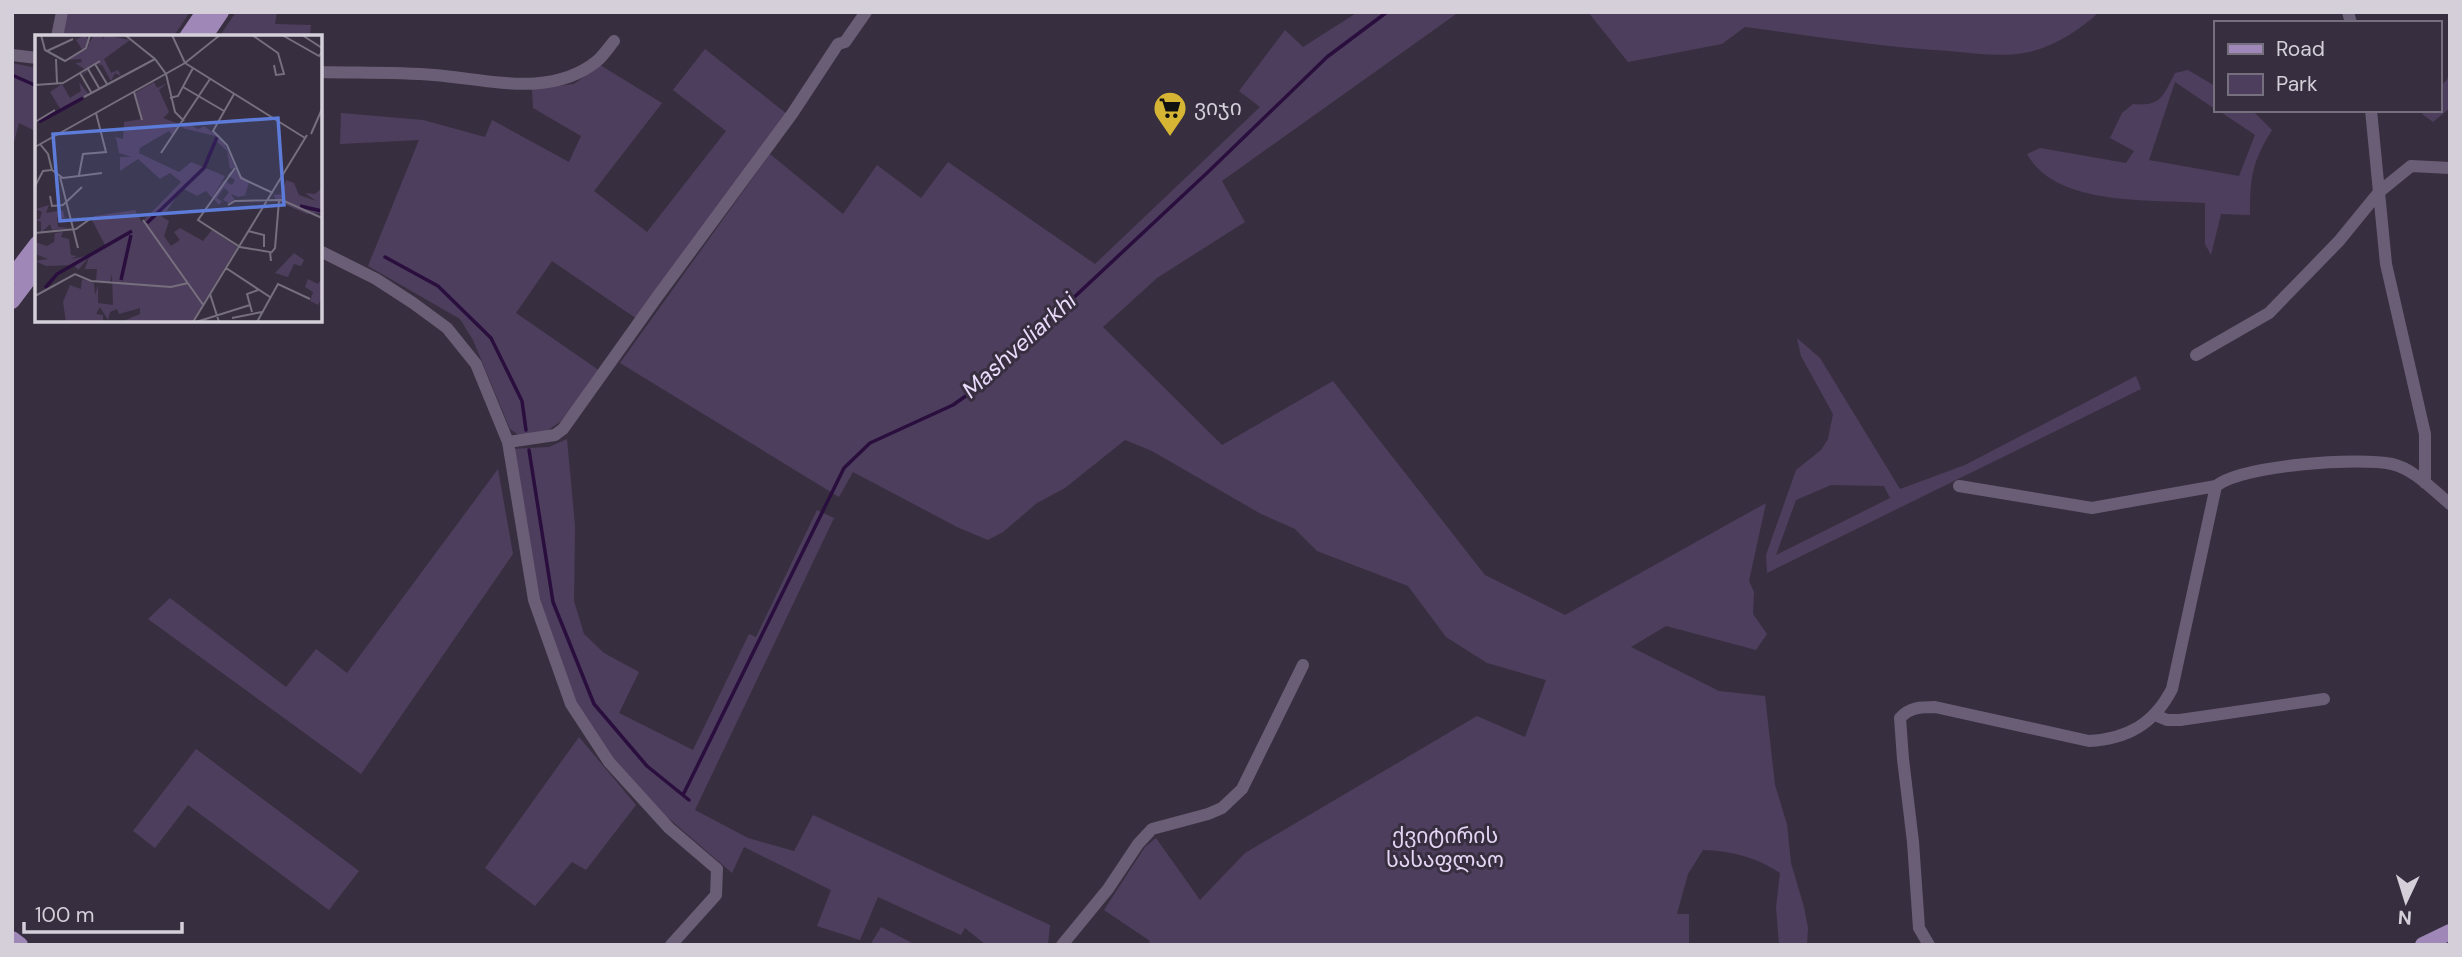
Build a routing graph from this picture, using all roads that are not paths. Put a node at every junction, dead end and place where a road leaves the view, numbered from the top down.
1 (62, 12) edge
2 (204, 12) edge
3 (221, 12) edge
4 (866, 12) edge
5 (57, 35) edge
6 (188, 35) edge
7 (205, 35) edge
8 (614, 41) dead end
9 (12, 55) edge
10 (35, 58) edge
11 (322, 72) edge
12 (2371, 112) edge
13 (2450, 168) edge
14 (2379, 192) junction
15 (35, 247) edge
16 (322, 252) edge
17 (35, 271) edge
18 (12, 277) edge
19 (12, 301) edge
20 (2196, 355) dead end
21 (508, 442) junction
22 (2425, 483) junction
23 (1959, 486) dead end
24 (2216, 486) junction
25 (2450, 504) edge
26 (1303, 665) dead end
27 (2324, 699) dead end
28 (2155, 715) junction
29 (2450, 932) edge
30 (12, 939) edge
31 (20, 945) edge
32 (671, 945) edge
33 (1062, 945) edge
34 (1929, 945) edge
35 (2423, 945) edge

1 - 5 street
2 - 6 main road
3 - 7 main road
4 - 21 street
8 - 11 street
9 - 10 street
12 - 14 street
13 - 14 street
14 - 20 street
14 - 22 street
15 - 18 main road
16 - 21 street
17 - 19 main road
21 - 32 street
22 - 24 street
22 - 25 street
23 - 24 street
24 - 28 street
26 - 33 street
27 - 28 street
28 - 34 street
29 - 35 main road
30 - 31 main road

